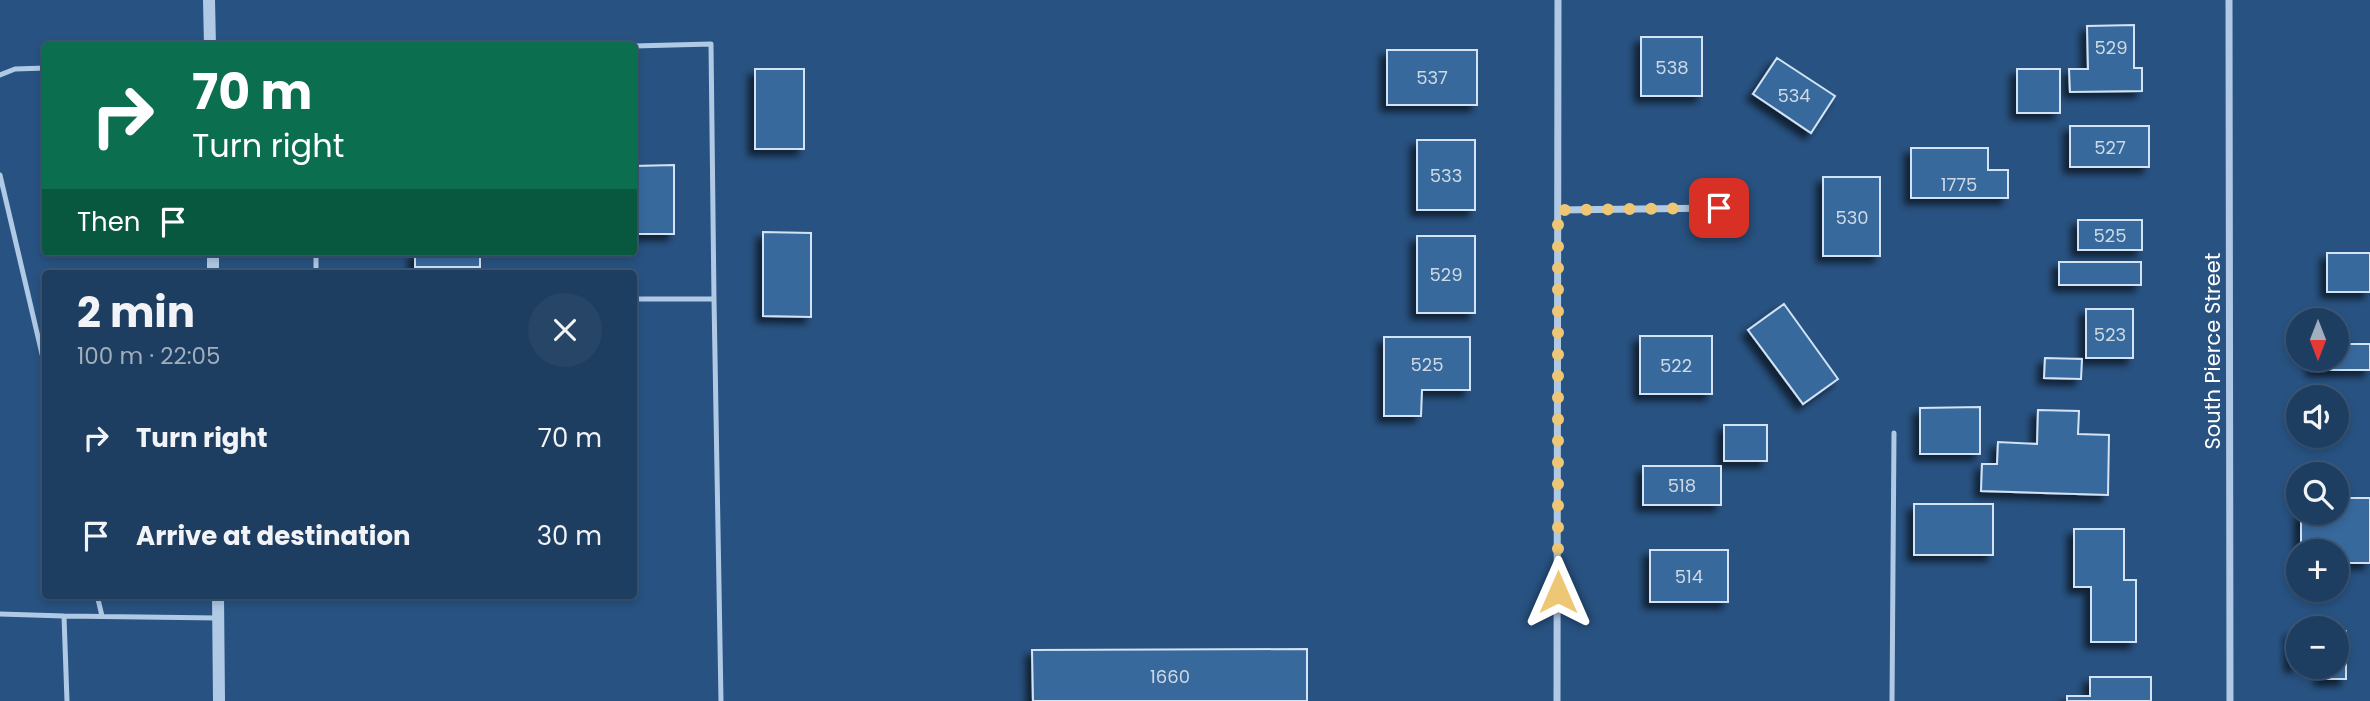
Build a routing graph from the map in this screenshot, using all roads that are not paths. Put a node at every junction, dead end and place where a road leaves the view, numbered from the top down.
1 (209, 0) edge
2 (1558, 0) edge
3 (2228, 0) edge
4 (210, 42) edge
5 (637, 46) edge
6 (42, 68) edge
7 (0, 75) edge
8 (0, 175) edge
9 (1719, 208) dead end
10 (1558, 210) junction
11 (637, 299) edge
12 (714, 299) junction
13 (42, 354) edge
14 (1894, 433) dead end
15 (98, 599) edge
16 (218, 599) edge
17 (0, 614) edge
18 (64, 616) junction
19 (102, 616) junction
20 (218, 618) junction
21 (67, 701) edge
22 (219, 701) edge
23 (721, 701) edge
24 (1557, 701) edge
25 (1892, 701) edge
26 (2230, 701) edge

1 - 4 street
2 - 10 street
3 - 26 street, South Pierce Street
5 - 12 lane
6 - 7 lane
8 - 13 lane
9 - 10 street
10 - 24 street
11 - 12 lane
12 - 23 lane
14 - 25 lane
15 - 19 lane
16 - 20 street
17 - 18 lane
18 - 19 lane
18 - 21 lane
19 - 20 lane
20 - 22 street

